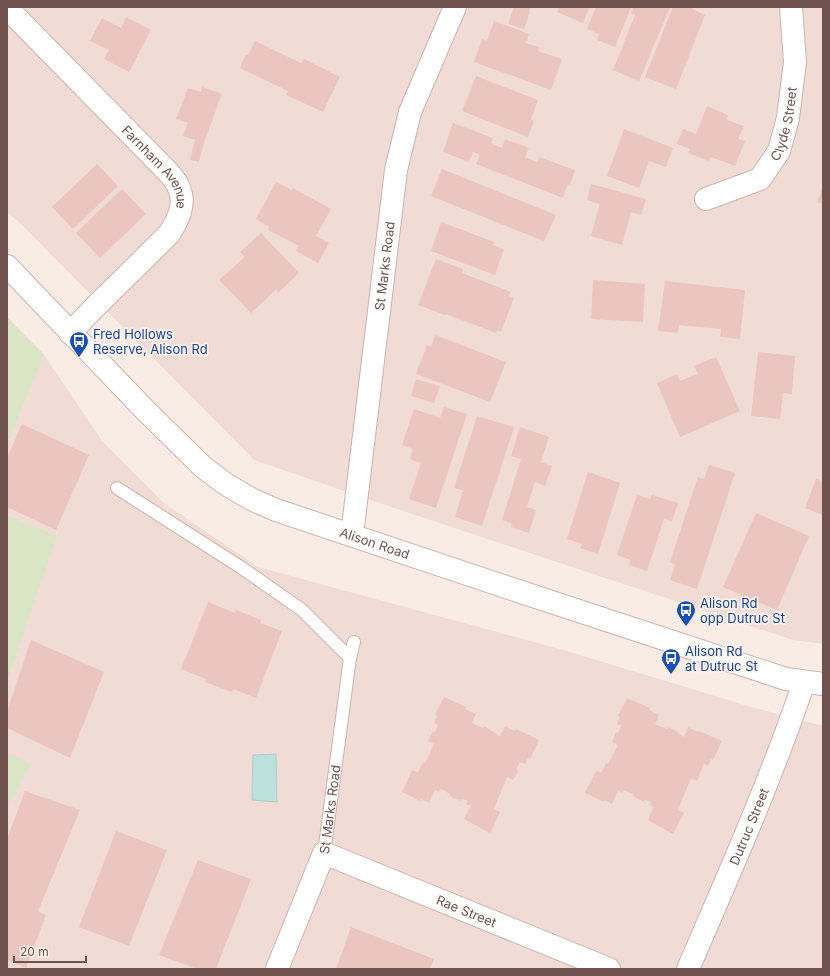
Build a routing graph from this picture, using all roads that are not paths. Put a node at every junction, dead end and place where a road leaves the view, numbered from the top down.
1 (455, 7) edge
2 (791, 7) edge
3 (7, 8) edge
4 (706, 199) dead end
5 (7, 266) edge
6 (70, 333) junction
7 (117, 488) dead end
8 (352, 535) junction
9 (354, 642) dead end
10 (350, 658) junction
11 (814, 683) edge
12 (324, 853) junction
13 (277, 969) edge
14 (609, 969) edge
15 (688, 969) edge

1 - 8 street, St Marks Road
2 - 4 street, Clyde Street
3 - 6 street, Farnham Avenue
5 - 6 street, Alison Road
6 - 8 street, Alison Road
7 - 10 lane
8 - 11 street, Alison Road
9 - 10 lane, St Marks Road
10 - 12 lane, St Marks Road
11 - 15 street, Dutruc Street
12 - 13 street, St Marks Road
12 - 14 street, Rae Street

